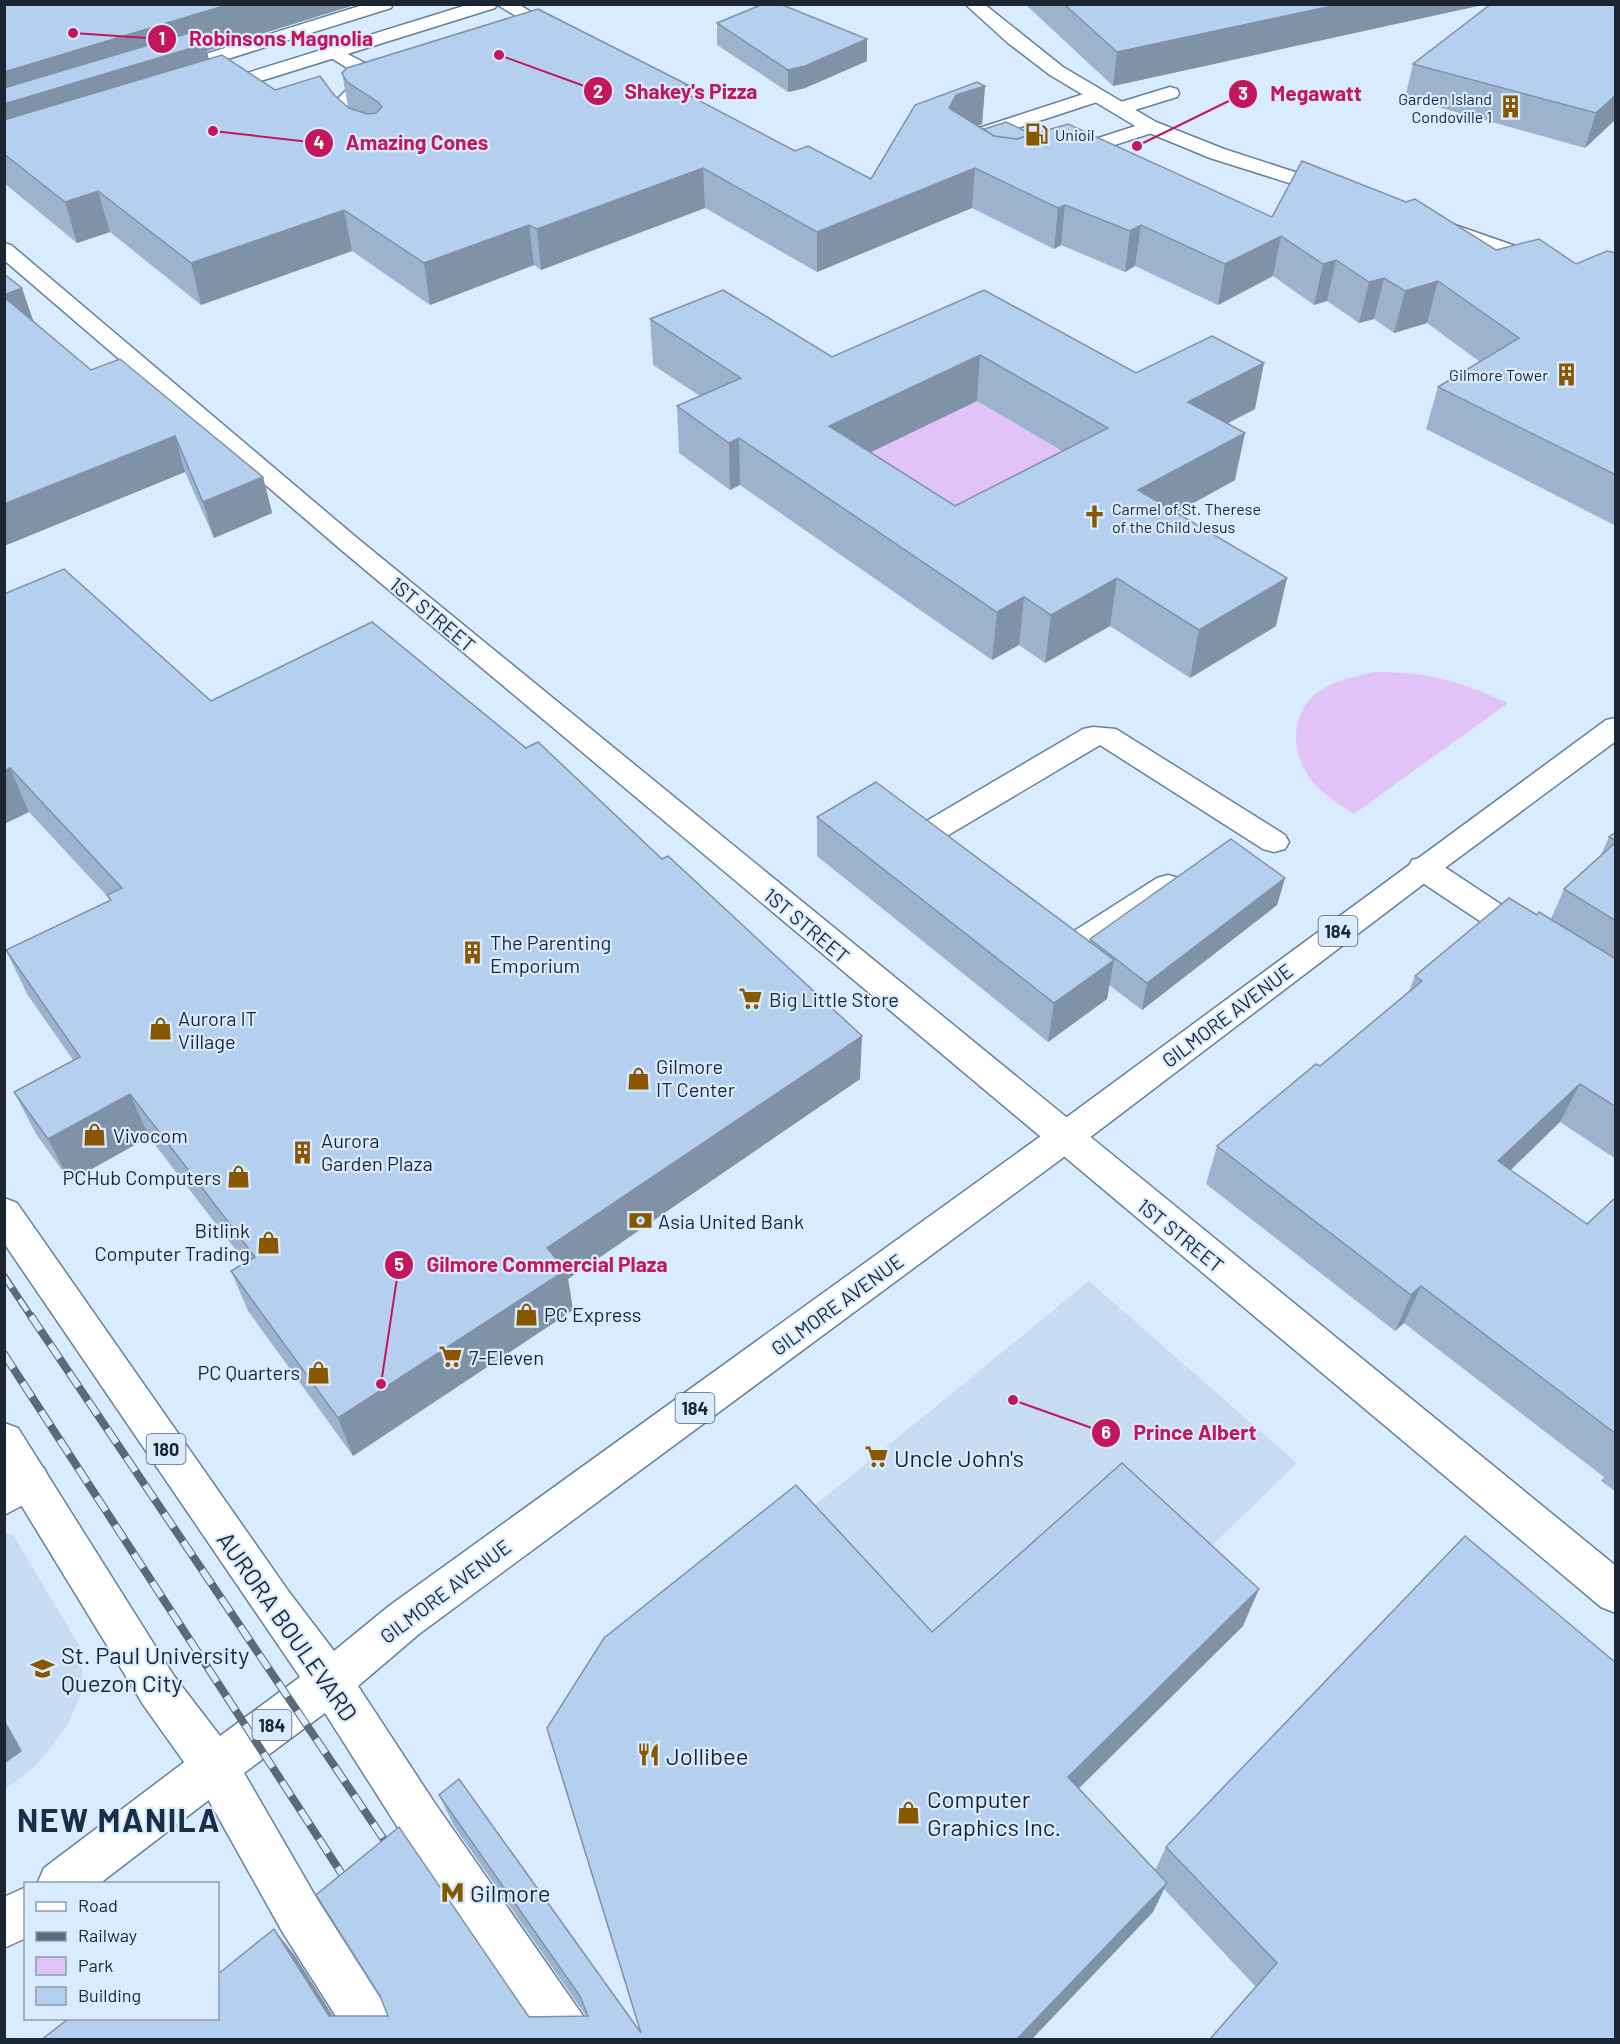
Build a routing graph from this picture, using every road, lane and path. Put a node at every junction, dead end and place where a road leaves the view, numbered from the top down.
1 (385, 4) edge
2 (489, 4) edge
3 (504, 4) edge
4 (973, 4) edge
5 (328, 20) junction
6 (367, 41) junction
7 (577, 44) edge
8 (334, 52) junction
9 (151, 76) edge
10 (1170, 93) dead end
11 (198, 95) edge
12 (1096, 96) junction
13 (1118, 110) junction
14 (1151, 127) junction
15 (376, 146) edge
16 (978, 158) edge
17 (1044, 162) edge
18 (1351, 196) edge
19 (1418, 218) edge
20 (4, 249) edge
21 (1616, 292) edge
22 (1616, 727) edge
23 (929, 833) edge
24 (1225, 849) edge
25 (1423, 867) junction
26 (1196, 868) edge
27 (1071, 948) edge
28 (1554, 954) edge
29 (1064, 1138) junction
30 (4, 1213) edge
31 (4, 1441) edge
32 (17, 1489) edge
33 (1616, 1593) edge
34 (330, 1682) junction
35 (215, 1767) junction
36 (63, 1882) edge
37 (24, 1911) edge
38 (4, 1925) edge
39 (379, 2040) edge
40 (571, 2040) edge

1 - 5 main road
2 - 6 main road
3 - 7 main road
4 - 12 main road
5 - 6 main road
5 - 9 main road
6 - 8 main road
8 - 11 main road
8 - 15 main road
10 - 13 main road
12 - 13 main road
12 - 16 main road
13 - 14 main road
14 - 17 main road
14 - 18 main road
19 - 21 main road
20 - 29 main road, 1ST STREET
22 - 25 main road, GILMORE AVENUE / 184
23 - 24 main road
25 - 28 main road
25 - 29 main road, GILMORE AVENUE / 184
26 - 27 main road
29 - 33 main road, 1ST STREET
29 - 34 main road, GILMORE AVENUE / 184
30 - 34 main road, AURORA BOULEVARD / 180
31 - 32 main road
32 - 35 main road
34 - 35 main road, GILMORE AVENUE / 184
34 - 40 main road, AURORA BOULEVARD / 180
35 - 36 main road, GILMORE AVENUE
35 - 39 main road
37 - 38 main road

